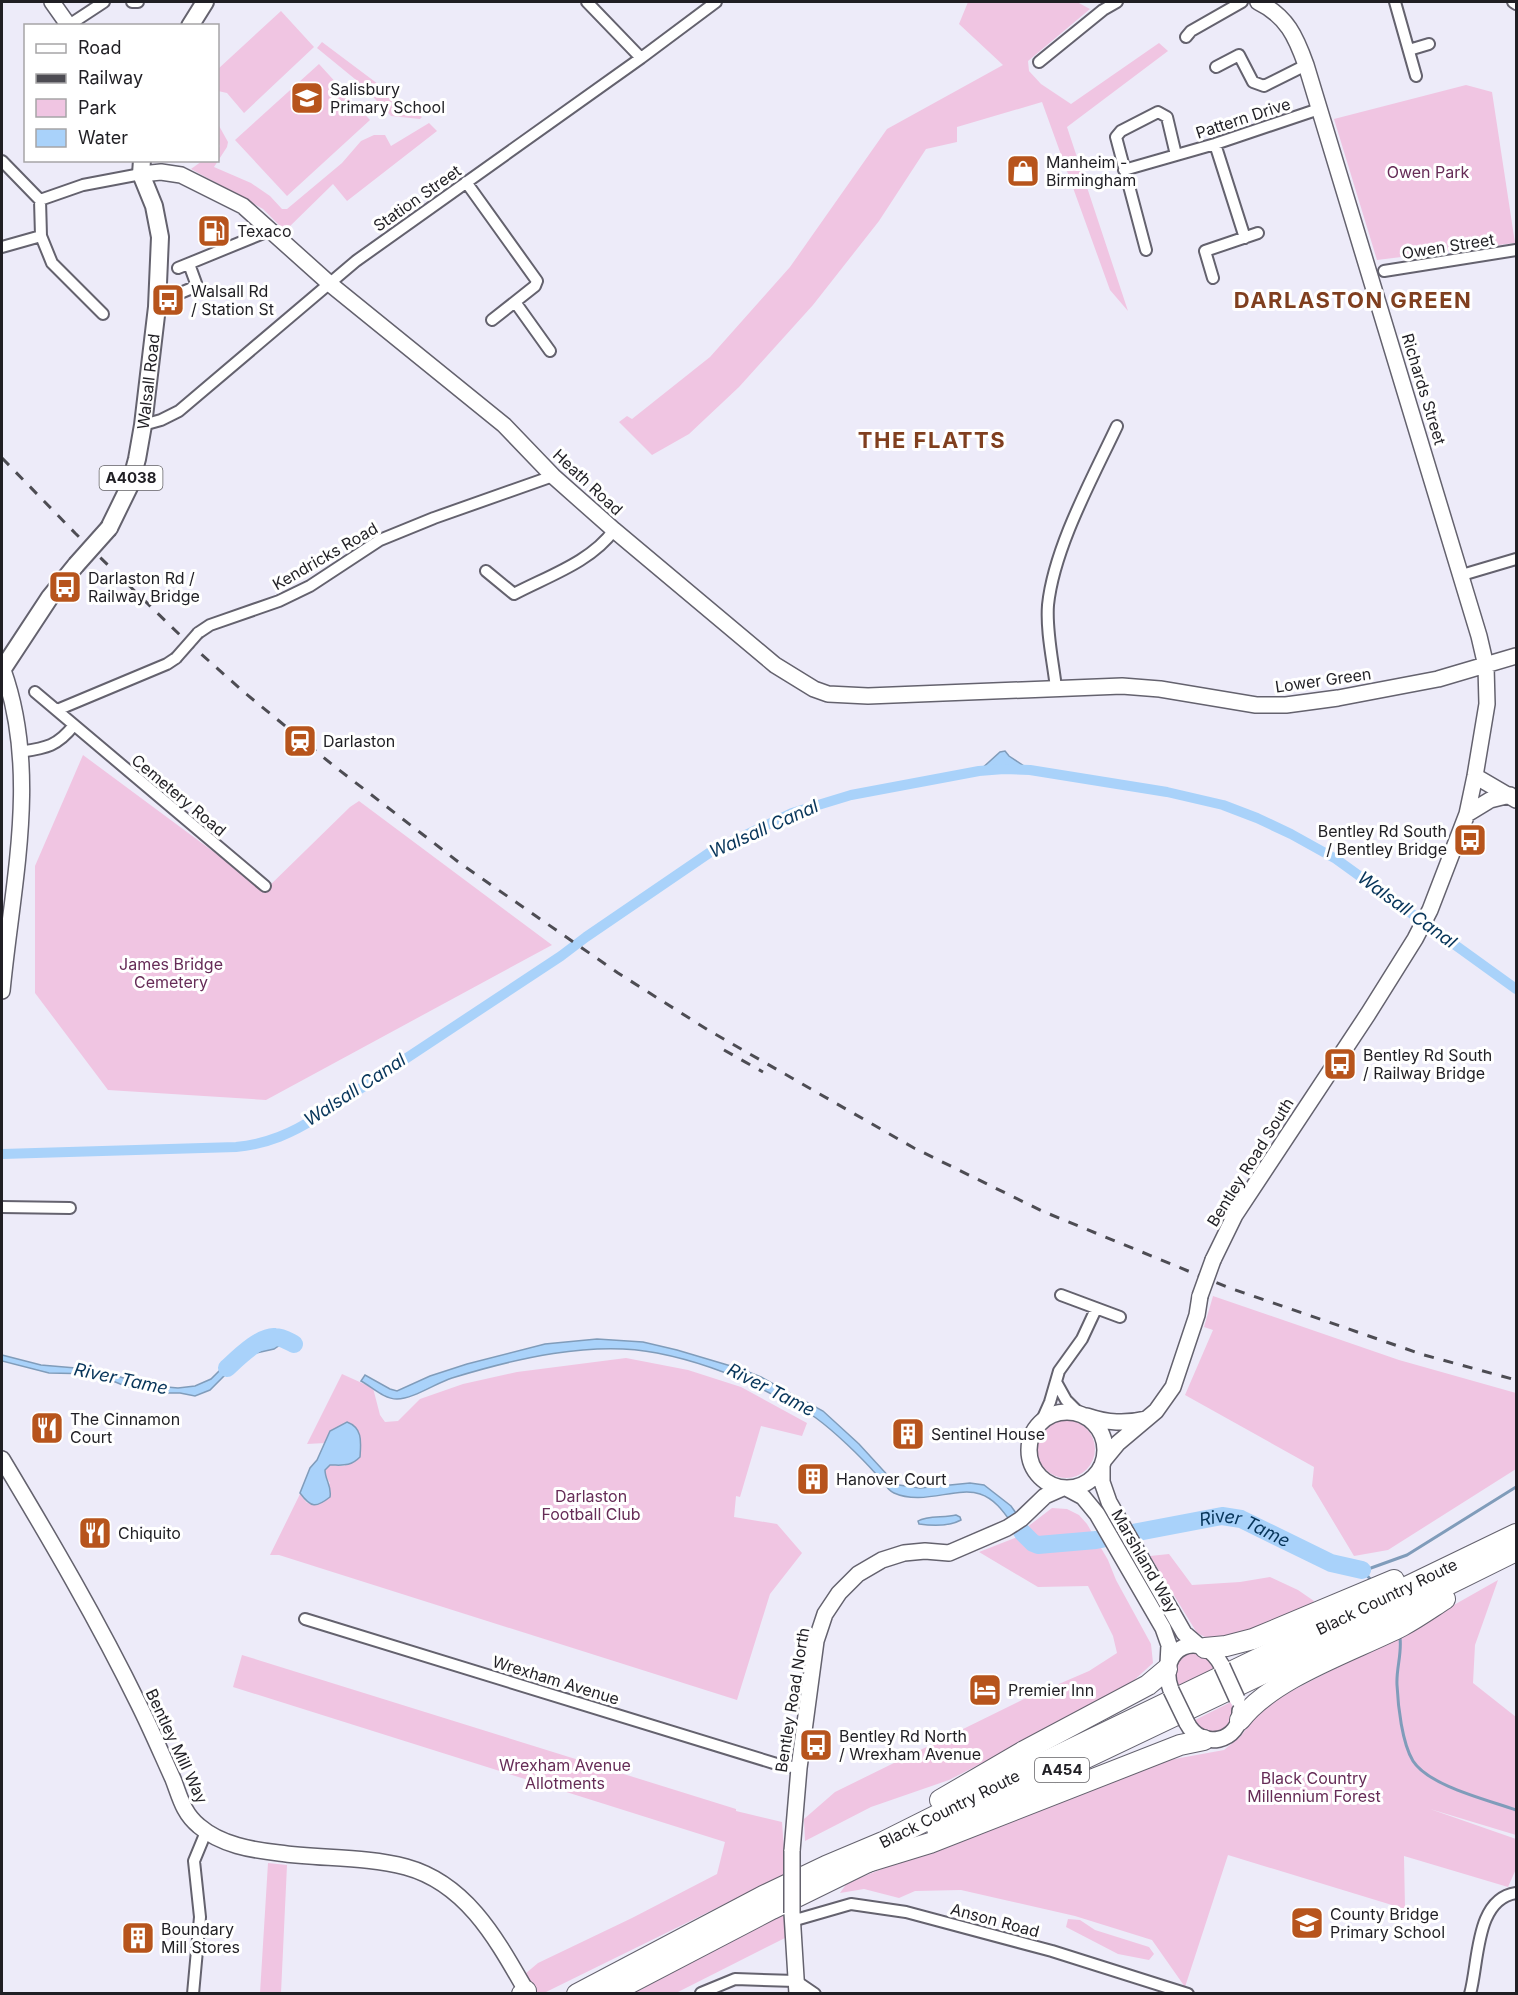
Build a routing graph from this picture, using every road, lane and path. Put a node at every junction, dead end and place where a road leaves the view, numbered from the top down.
1 (52, 2) edge
2 (105, 2) edge
3 (132, 2) edge
4 (138, 2) edge
5 (205, 2) edge
6 (587, 2) edge
7 (716, 2) edge
8 (1117, 2) edge
9 (1242, 2) edge
10 (1258, 2) edge
11 (1395, 2) edge
12 (68, 24) edge
13 (71, 24) edge
14 (191, 24) edge
15 (1185, 37) dead end
16 (1430, 44) dead end
17 (1409, 50) junction
18 (641, 58) junction
19 (1039, 62) dead end
20 (1306, 65) junction
21 (1216, 67) dead end
22 (1416, 76) dead end
23 (1319, 109) junction
24 (1215, 144) junction
25 (1176, 155) junction
26 (2, 161) edge
27 (141, 167) edge
28 (1124, 170) junction
29 (466, 182) junction
30 (40, 200) junction
31 (271, 230) junction
32 (1258, 234) dead end
33 (41, 236) junction
34 (1245, 238) junction
35 (2, 247) edge
36 (1146, 250) dead end
37 (1516, 250) edge
38 (1384, 271) dead end
39 (1214, 278) dead end
40 (330, 284) junction
41 (178, 294) dead end
42 (515, 302) junction
43 (103, 314) dead end
44 (492, 320) dead end
45 (550, 351) dead end
46 (143, 425) junction
47 (1118, 426) dead end
48 (553, 476) junction
49 (614, 530) junction
50 (1516, 559) edge
51 (486, 571) dead end
52 (1462, 575) junction
53 (1516, 656) edge
54 (1486, 666) junction
55 (2, 670) edge
56 (1056, 688) junction
57 (35, 692) dead end
58 (57, 710) junction
59 (74, 725) junction
60 (19, 752) junction
61 (1475, 776) junction
62 (1513, 798) edge
63 (1467, 814) junction
64 (265, 886) dead end
65 (2, 991) edge
66 (2, 1207) edge
67 (70, 1208) dead end
68 (1061, 1295) dead end
69 (1096, 1309) junction
70 (1120, 1317) dead end
71 (1056, 1382) junction
72 (1081, 1414) junction
73 (1148, 1418) junction
74 (1042, 1420) junction
75 (2, 1459) edge
76 (1103, 1463) junction
77 (1034, 1471) junction
78 (1066, 1488) junction
79 (1026, 1513) junction
80 (1514, 1545) edge
81 (305, 1619) dead end
82 (1202, 1647) junction
83 (1167, 1666) junction
84 (1240, 1720) junction
85 (1204, 1740) junction
86 (799, 1768) junction
87 (206, 1832) junction
88 (868, 1862) junction
89 (826, 1866) junction
90 (1516, 1893) edge
91 (792, 1917) junction
92 (797, 1987) edge
93 (526, 1993) edge
94 (706, 1993) edge
95 (1472, 1993) edge
96 (193, 1994) edge
97 (577, 1994) edge
98 (609, 1994) edge
99 (815, 1994) edge
100 (1188, 1994) edge

1 - 12 street
2 - 13 street
3 - 4 street
5 - 14 main road
6 - 18 street
7 - 18 street, Station Street
8 - 19 street
9 - 15 street
10 - 20 street, Richards Street
11 - 17 street
16 - 17 street
17 - 22 street
18 - 29 street, Station Street
20 - 21 street
20 - 23 street, Richards Street
23 - 24 street, Pattern Drive
23 - 52 street, Richards Street
24 - 25 street, Pattern Drive
24 - 34 street
25 - 28 street, Pattern Drive
25 - 28 street
26 - 30 street
27 - 30 street
27 - 31 street, Heath Road
27 - 46 main road, Walsall Road / A4038
28 - 36 street
29 - 40 street, Station Street
29 - 42 street
30 - 33 street
31 - 40 street, Heath Road
31 - 41 street
32 - 34 street
33 - 35 street
33 - 43 street
34 - 39 street
37 - 38 street, Owen Street
40 - 46 street, Station Street
40 - 48 street, Heath Road
42 - 44 street
42 - 45 street
46 - 55 main road, Walsall Road / A4038, bridge
47 - 56 street
48 - 49 street, Heath Road
48 - 58 street, Kendricks Road, bridge
49 - 51 street
49 - 56 street, Heath Road
50 - 52 street
52 - 54 street, Richards Street
53 - 54 street, Lower Green
54 - 56 street, Lower Green
54 - 61 street
55 - 60 street
57 - 58 street, Cemetery Road
58 - 59 street, Cemetery Road
59 - 60 street
59 - 64 street, Cemetery Road
60 - 65 street
61 - 62 street
61 - 63 street
62 - 63 street
63 - 73 street, Bentley Road South, bridge
66 - 67 street
68 - 69 street
69 - 70 street
69 - 71 street
71 - 72 street
71 - 74 street
72 - 73 street
72 - 74 street
72 - 76 street
73 - 76 street, Bentley Road South
74 - 77 street
75 - 87 street, Bentley Mill Way
76 - 78 street
76 - 82 street, Marshland Way
77 - 78 street
77 - 79 street
78 - 79 street, Bentley Road North
78 - 83 street, Marshland Way
79 - 86 street, Bentley Road North
80 - 82 highway
80 - 84 highway
80 - 88 highway, Black Country Route / A454
80 - 89 highway, Black Country Route / A454
81 - 86 street, Wrexham Avenue
82 - 83 street
82 - 84 street, bridge
83 - 85 street, bridge
83 - 89 highway
84 - 85 street
85 - 88 highway
86 - 91 street, Bentley Road North, bridge
87 - 93 street, Bentley Mill Way
87 - 96 street
88 - 98 highway, Black Country Route / A454
89 - 97 highway, Black Country Route / A454
90 - 95 street
91 - 92 street, Bentley Road North
91 - 100 street, Anson Road
92 - 94 street
92 - 99 street

